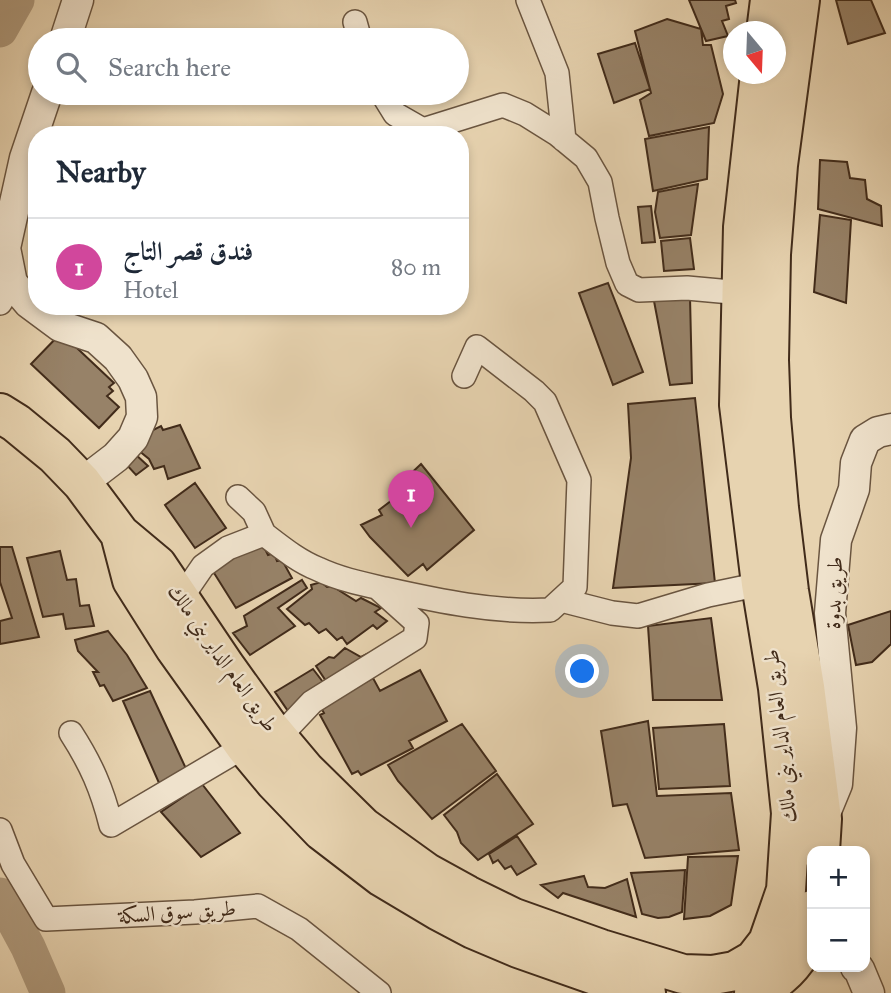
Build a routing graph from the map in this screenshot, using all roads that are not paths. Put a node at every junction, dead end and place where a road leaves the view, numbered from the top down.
1 (78, 0) edge
2 (528, 0) edge
3 (770, 0) edge
4 (800, 0) edge
5 (767, 21) edge
6 (69, 28) edge
7 (759, 84) edge
8 (43, 105) edge
9 (389, 105) edge
10 (36, 126) edge
11 (413, 126) edge
12 (440, 126) edge
13 (564, 140) junction
14 (28, 149) edge
15 (6, 293) edge
16 (742, 293) junction
17 (28, 303) edge
18 (45, 315) edge
19 (464, 376) dead end
20 (8, 418) edge
21 (891, 429) edge
22 (82, 483) junction
23 (238, 497) dead end
24 (120, 534) junction
25 (264, 534) junction
26 (761, 584) junction
27 (376, 587) junction
28 (181, 598) junction
29 (561, 600) junction
30 (71, 733) dead end
31 (261, 742) junction
32 (0, 830) edge
33 (821, 835) edge
34 (807, 921) edge
35 (794, 948) edge
36 (860, 972) edge
37 (379, 993) edge
38 (646, 993) edge
39 (754, 993) edge
40 (869, 993) edge

1 - 6 street
2 - 13 street
3 - 5 highway
4 - 33 highway, طريق العام الداير بني مالك
7 - 16 highway, طريق العام الداير بني مالك
8 - 10 street
9 - 11 street
12 - 13 street
13 - 16 street
14 - 15 street
15 - 17 street
16 - 26 highway, طريق العام الداير بني مالك
18 - 22 street
19 - 29 street
20 - 22 highway, طريق العام الداير بني مالك
21 - 33 street, طريق بدوة
22 - 24 highway, طريق العام الداير بني مالك
23 - 25 street
24 - 28 highway, طريق العام الداير بني مالك
24 - 31 highway, طريق العام الداير بني مالك
25 - 27 street
25 - 28 street
26 - 29 street
26 - 35 highway, طريق العام الداير بني مالك
27 - 29 street
27 - 31 street
28 - 31 highway, طريق العام الداير بني مالك
30 - 31 street
31 - 35 highway, طريق العام الداير بني مالك
31 - 38 highway, طريق العام الداير بني مالك
32 - 37 street, طريق سوق السكة
34 - 35 highway, طريق العام الداير بني مالك
35 - 39 highway, طريق العام الداير بني مالك
36 - 40 street

